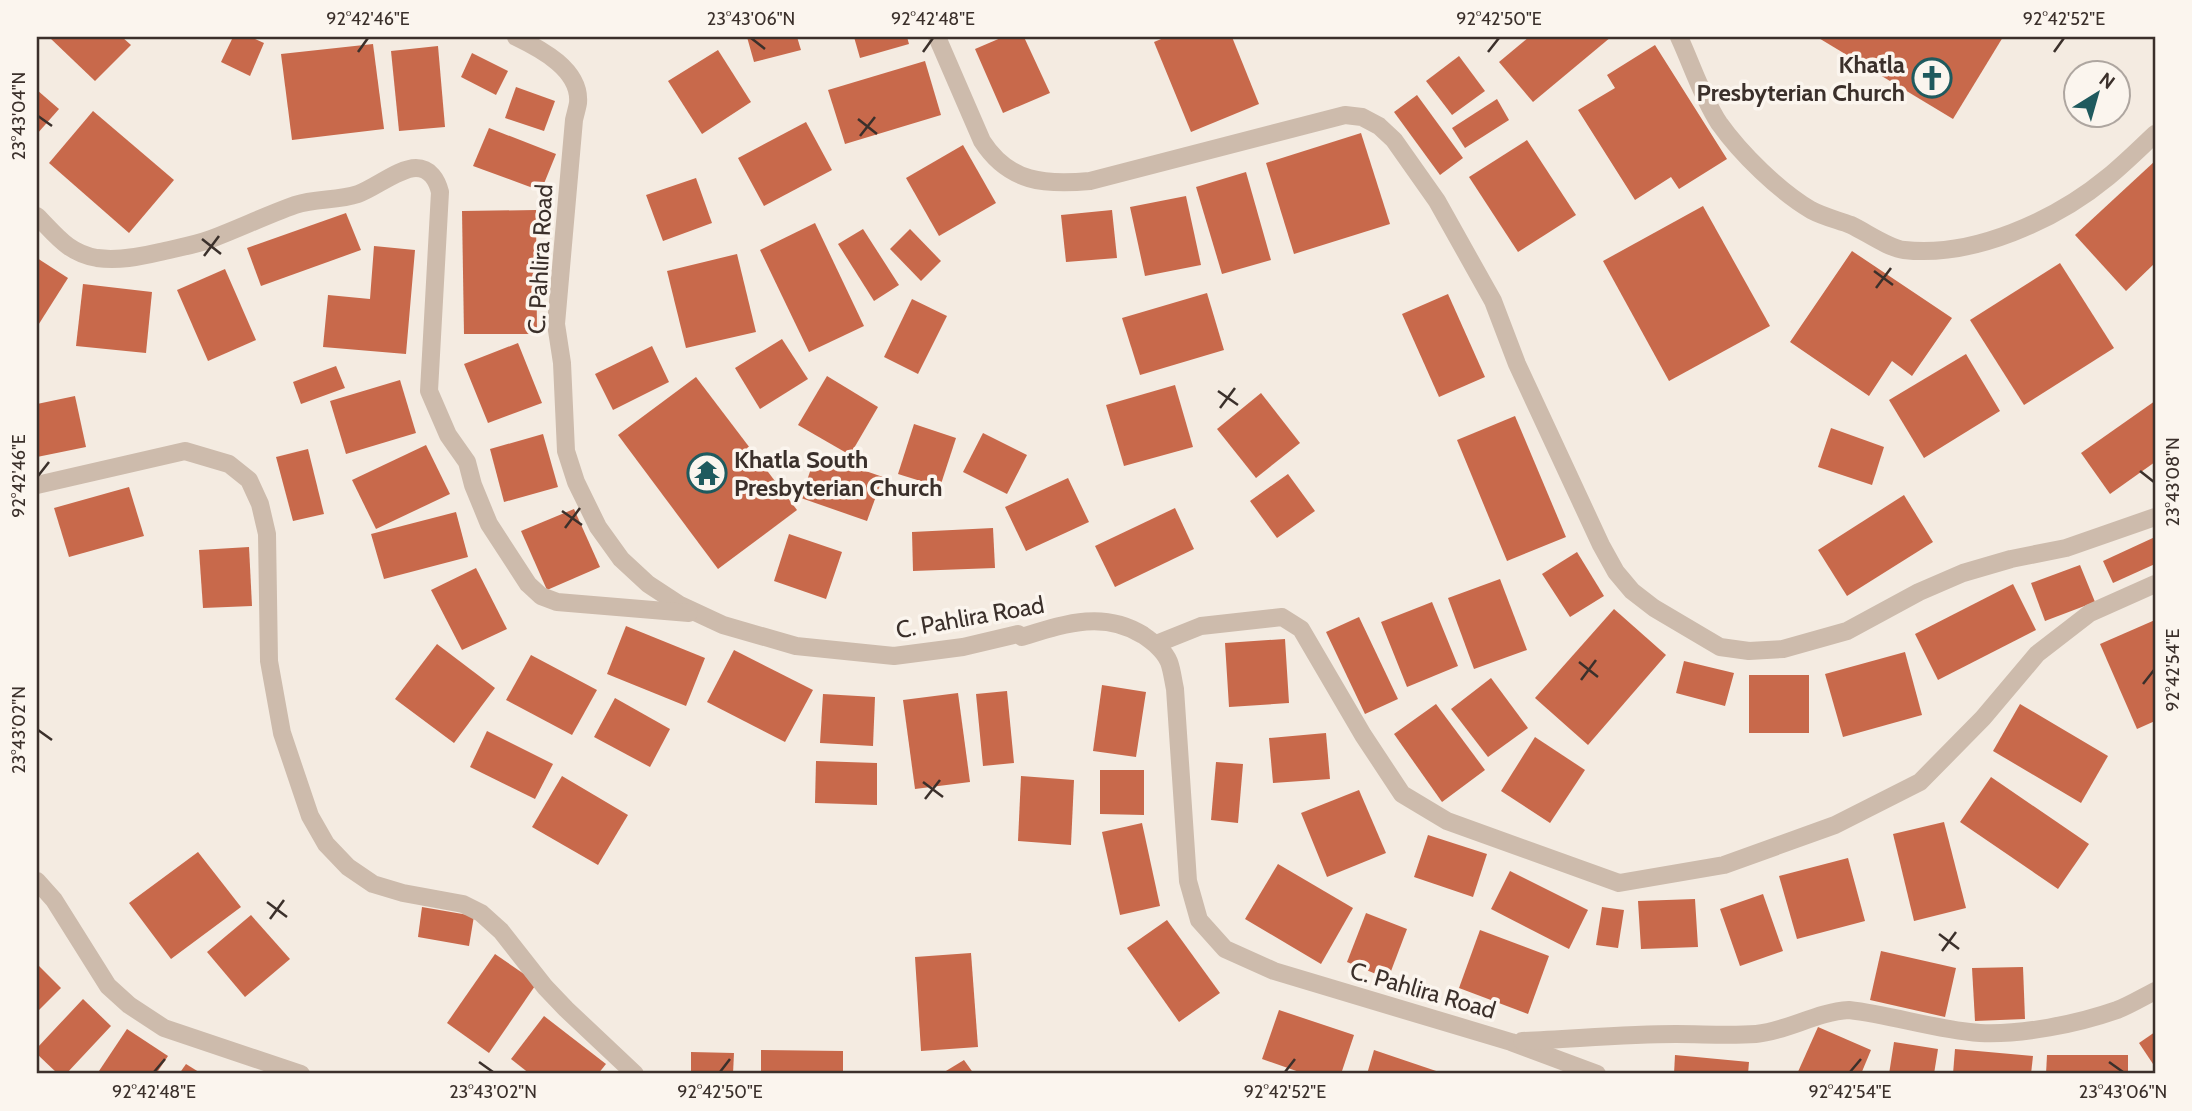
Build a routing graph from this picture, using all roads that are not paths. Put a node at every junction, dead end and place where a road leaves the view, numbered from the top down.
1 (516, 37) edge
2 (937, 37) edge
3 (1679, 37) edge
4 (2155, 134) edge
5 (37, 216) edge
6 (37, 485) edge
7 (2155, 517) edge
8 (2155, 584) edge
9 (699, 614) junction
10 (1157, 644) junction
11 (37, 881) edge
12 (2155, 991) edge
13 (1511, 1042) junction
14 (301, 1074) edge
15 (635, 1074) edge
16 (1597, 1074) edge

1 - 9 street, C. Pahlira Road
2 - 7 street
3 - 4 street
5 - 9 street
6 - 15 street
8 - 10 street
9 - 10 street, C. Pahlira Road
10 - 13 street, C. Pahlira Road
11 - 14 street
12 - 13 street
13 - 16 street, C. Pahlira Road

